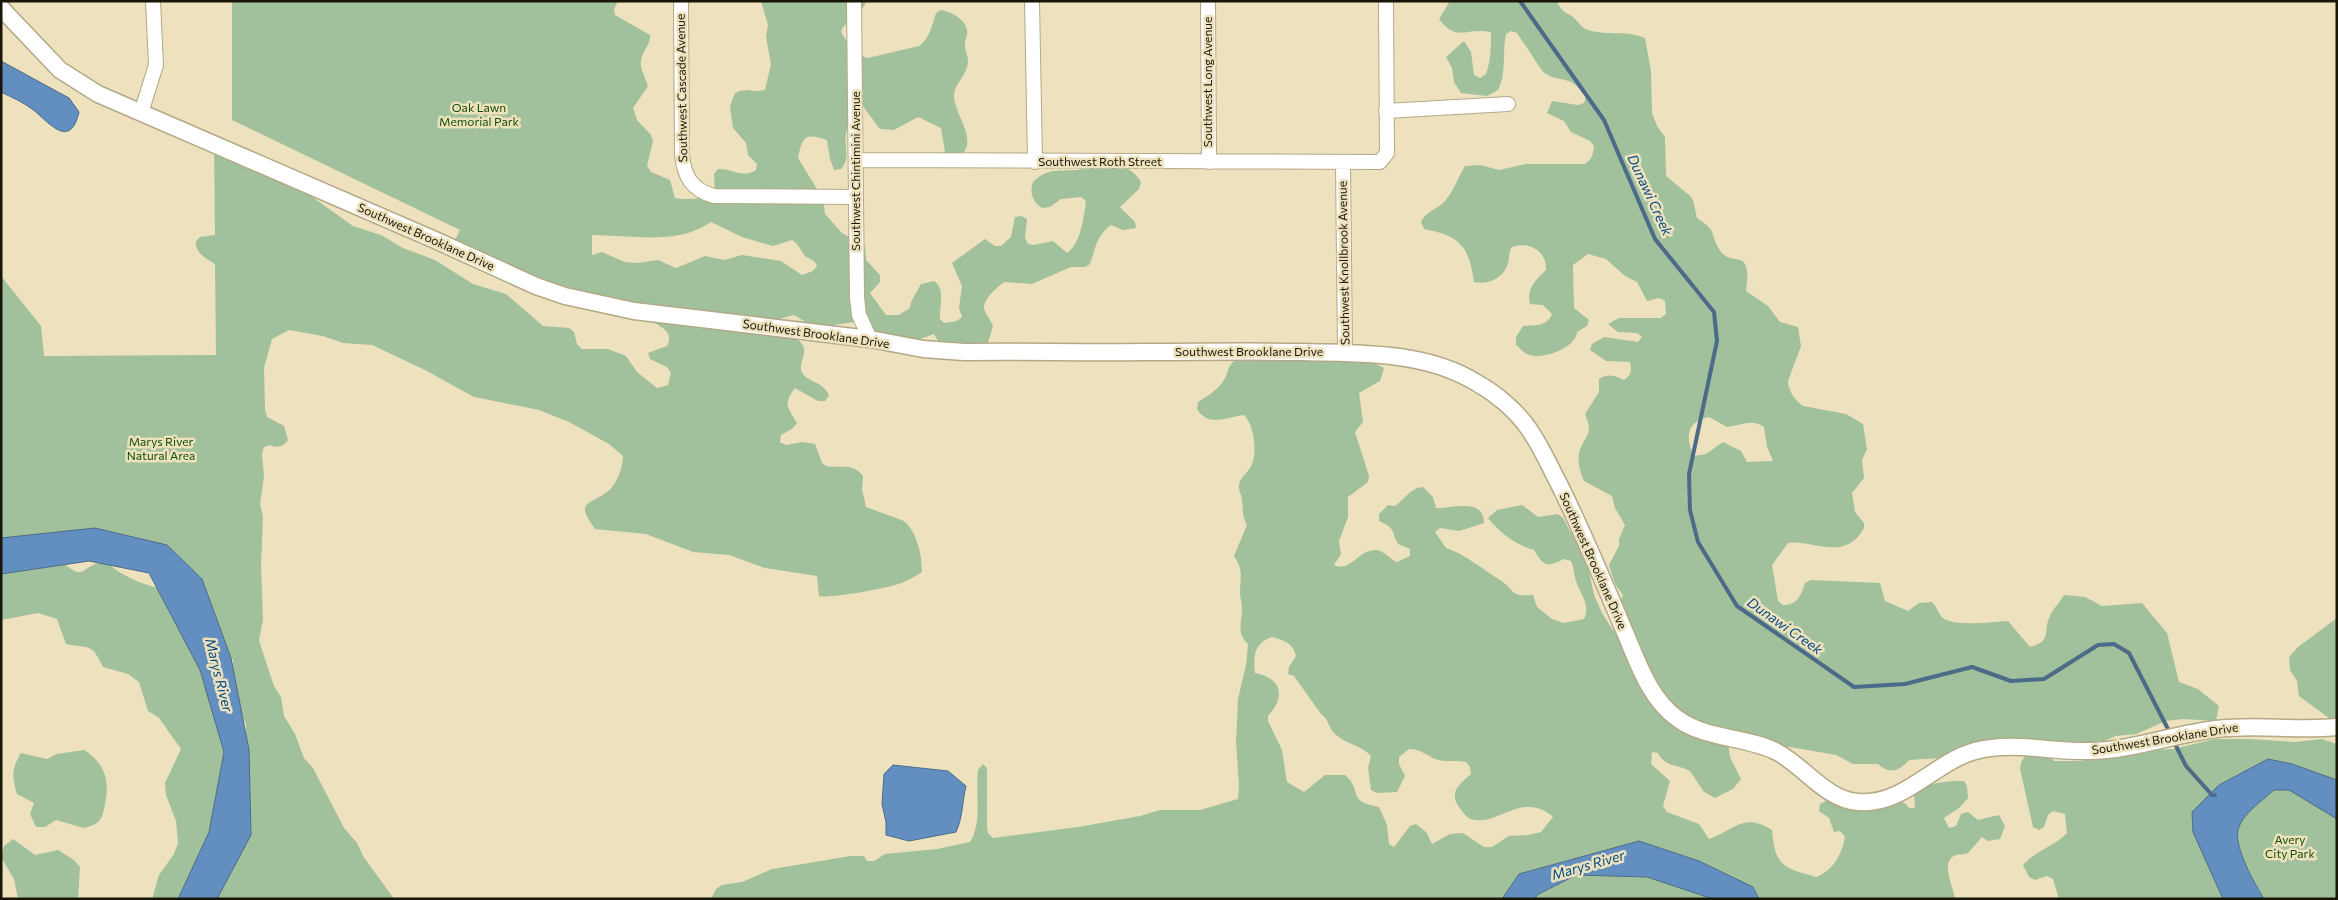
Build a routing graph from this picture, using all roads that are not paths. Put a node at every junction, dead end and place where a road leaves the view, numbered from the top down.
1 (153, 1) edge
2 (681, 1) edge
3 (854, 1) edge
4 (1032, 1) edge
5 (1208, 1) edge
6 (1386, 1) edge
7 (1, 8) edge
8 (1508, 104) dead end
9 (1386, 111) junction
10 (141, 113) junction
11 (857, 160) junction
12 (1035, 162) junction
13 (1209, 162) junction
14 (1343, 163) junction
15 (856, 197) junction
16 (870, 339) junction
17 (1345, 353) junction
18 (2337, 727) edge

1 - 10 street
2 - 15 street, Southwest Cascade Avenue
3 - 11 street, Southwest Chintimini Avenue
4 - 12 street
5 - 13 street, Southwest Long Avenue
6 - 9 street, Southwest Knollbrook Avenue
7 - 10 street, Southwest Brooklane Drive
8 - 9 street
9 - 14 street, Southwest Knollbrook Avenue
10 - 16 street, Southwest Brooklane Drive
11 - 12 street, Southwest Roth Street
11 - 15 street, Southwest Chintimini Avenue
12 - 13 street, Southwest Roth Street
13 - 14 street, Southwest Roth Street
14 - 17 street, Southwest Knollbrook Avenue
15 - 16 street, Southwest Chintimini Avenue
16 - 17 street, Southwest Brooklane Drive
17 - 18 street, Southwest Brooklane Drive

